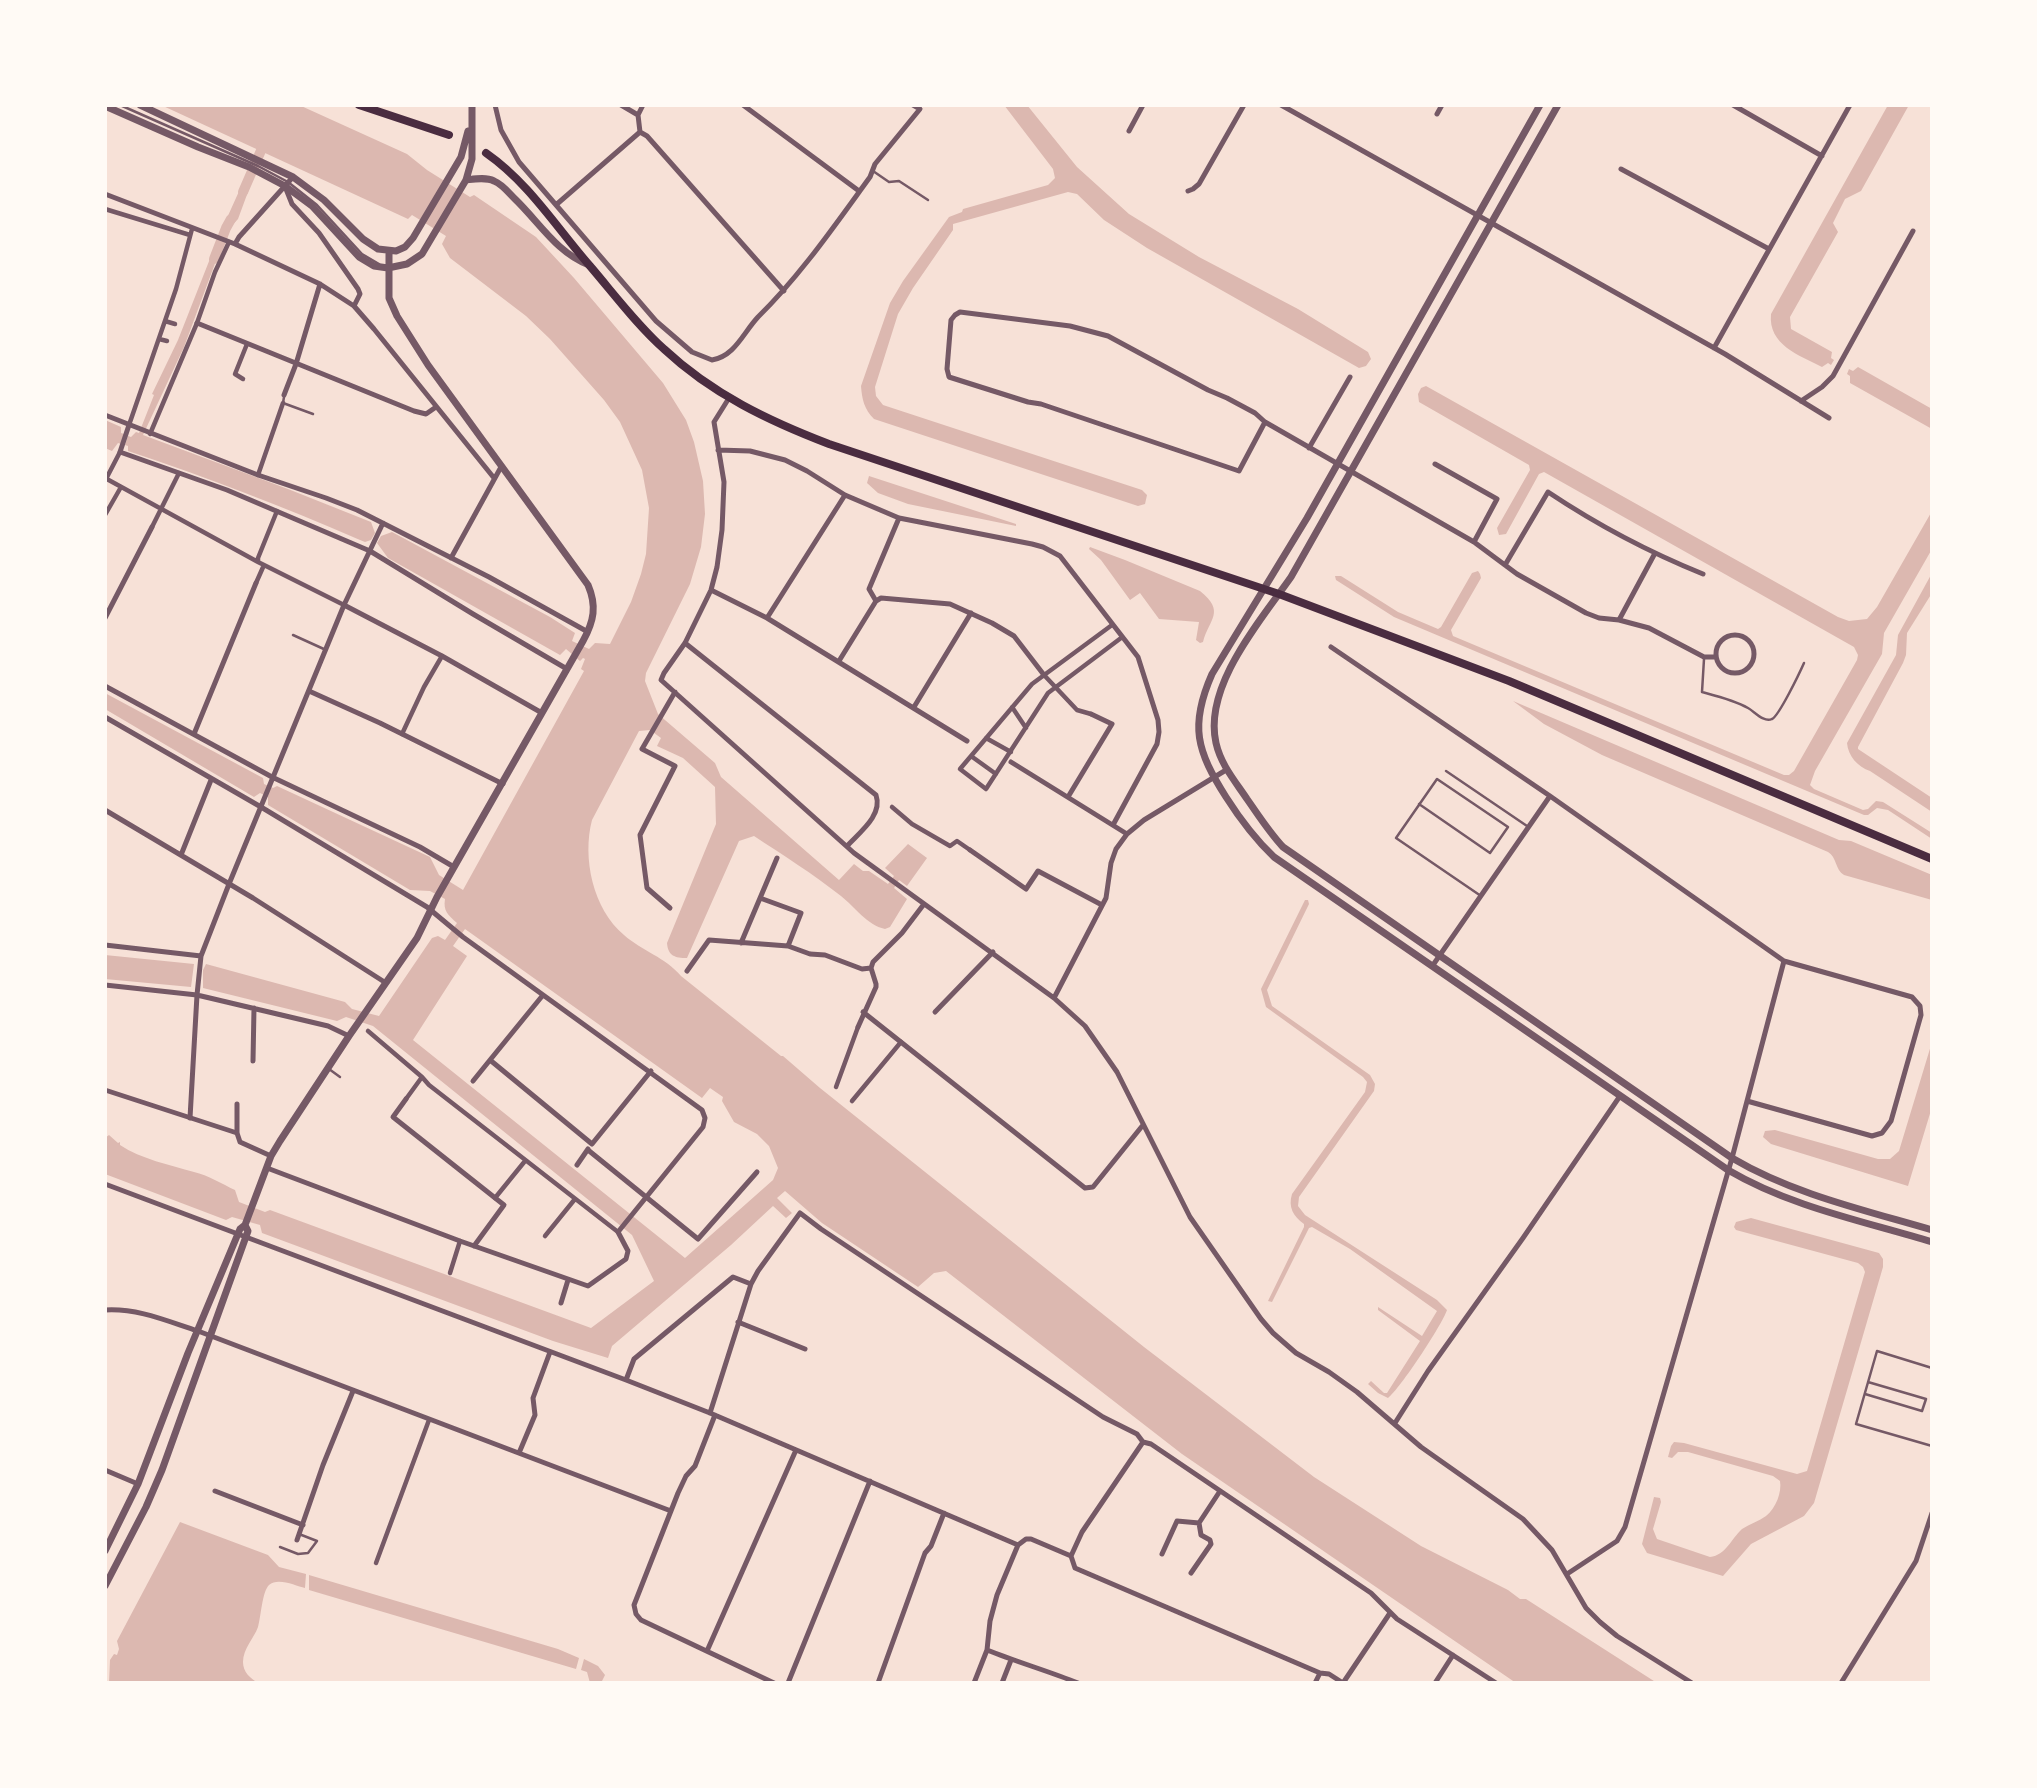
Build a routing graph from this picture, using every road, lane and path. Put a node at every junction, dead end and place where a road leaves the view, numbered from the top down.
1 (120, 105) edge
2 (140, 105) edge
3 (359, 105) edge
4 (495, 105) edge
5 (621, 105) edge
6 (643, 105) edge
7 (743, 105) edge
8 (755, 105) edge
9 (913, 105) edge
10 (1143, 105) edge
11 (1244, 105) edge
12 (1281, 105) edge
13 (1442, 105) edge
14 (1540, 105) edge
15 (1558, 105) edge
16 (1733, 105) edge
17 (1850, 105) edge
18 (105, 106) edge
19 (369, 106) edge
20 (472, 107) edge
21 (751, 111) junction
22 (1437, 114) dead end
23 (638, 115) junction
24 (1129, 131) dead end
25 (640, 132) junction
26 (449, 135) dead end
27 (486, 153) dead end
28 (1822, 156) junction
29 (255, 164) junction
30 (1621, 169) dead end
31 (873, 171) junction
32 (466, 180) junction
33 (289, 182) junction
34 (859, 191) junction
35 (1188, 191) dead end
36 (105, 194) edge
37 (928, 200) dead end
38 (557, 204) junction
39 (105, 209) edge
40 (1476, 215) junction
41 (1491, 223) junction
42 (1913, 231) dead end
43 (191, 232) junction
44 (230, 242) junction
45 (1769, 249) junction
46 (389, 252) junction
47 (589, 265) junction
48 (388, 268) junction
49 (320, 284) junction
50 (784, 290) junction
51 (354, 306) junction
52 (165, 321) junction
53 (197, 323) junction
54 (175, 324) dead end
55 (159, 339) junction
56 (167, 341) dead end
57 (247, 344) junction
58 (1714, 348) junction
59 (296, 364) junction
60 (1350, 377) dead end
61 (243, 379) dead end
62 (284, 395) joint
63 (729, 398) junction
64 (1801, 401) junction
65 (283, 403) junction
66 (436, 407) junction
67 (313, 414) dead end
68 (105, 415) edge
69 (1829, 418) dead end
70 (1265, 422) junction
71 (129, 425) junction
72 (148, 432) junction
73 (1309, 448) junction
74 (121, 449) junction
75 (718, 450) junction
76 (1337, 464) junction
77 (1435, 464) dead end
78 (501, 467) junction
79 (1350, 471) junction
80 (179, 473) junction
81 (258, 475) junction
82 (494, 478) junction
83 (106, 479) edge
84 (121, 487) junction
85 (845, 495) junction
86 (161, 510) junction
87 (277, 510) junction
88 (105, 515) edge
89 (899, 518) junction
90 (383, 523) junction
91 (152, 527) joint
92 (1474, 542) junction
93 (370, 551) junction
94 (1654, 555) junction
95 (451, 558) junction
96 (261, 564) junction
97 (1505, 565) junction
98 (1703, 574) dead end
99 (256, 583) joint
100 (1263, 588) junction
101 (711, 590) junction
102 (1279, 594) junction
103 (876, 601) junction
104 (344, 605) junction
105 (971, 613) junction
106 (105, 618) edge
107 (767, 618) junction
108 (1619, 620) junction
109 (1112, 625) junction
110 (588, 632) junction
111 (293, 635) dead end
112 (1121, 638) junction
113 (685, 643) junction
114 (1331, 647) dead end
115 (326, 650) junction
116 (442, 656) junction
117 (1704, 657) junction
118 (1716, 657) junction
119 (839, 661) junction
120 (1804, 663) dead end
121 (567, 669) junction
122 (1044, 675) junction
123 (105, 686) edge
124 (1054, 687) junction
125 (309, 691) junction
126 (675, 692) junction
127 (914, 707) junction
128 (1012, 707) junction
129 (542, 713) junction
130 (1091, 714) joint
131 (105, 717) edge
132 (1026, 728) junction
133 (194, 734) junction
134 (402, 734) junction
135 (986, 738) junction
136 (967, 741) joint
137 (977, 747) junction
138 (1011, 752) junction
139 (971, 756) junction
140 (1008, 761) junction
141 (1226, 770) junction
142 (1446, 771) dead end
143 (996, 774) junction
144 (272, 777) junction
145 (1214, 778) junction
146 (211, 780) junction
147 (503, 784) junction
148 (1550, 796) junction
149 (1068, 797) junction
150 (1419, 804) junction
151 (261, 807) junction
152 (892, 807) dead end
153 (105, 810) edge
154 (1113, 825) junction
155 (1528, 828) junction
156 (1127, 834) junction
157 (847, 846) junction
158 (970, 850) joint
159 (181, 855) junction
160 (777, 858) dead end
161 (1932, 859) edge
162 (454, 867) junction
163 (229, 884) junction
164 (1481, 896) junction
165 (760, 898) junction
166 (925, 904) junction
167 (1102, 905) junction
168 (670, 908) dead end
169 (431, 910) junction
170 (1389, 919) junction
171 (1382, 930) junction
172 (741, 943) junction
173 (105, 945) edge
174 (788, 946) junction
175 (993, 952) junction
176 (1440, 954) junction
177 (201, 956) junction
178 (1784, 961) junction
179 (1433, 965) junction
180 (871, 968) junction
181 (687, 971) dead end
182 (386, 983) junction
183 (105, 985) edge
184 (197, 992) junction
185 (543, 995) junction
186 (1054, 998) junction
187 (254, 1008) junction
188 (863, 1012) junction
189 (935, 1012) dead end
190 (858, 1027) joint
191 (368, 1031) dead end
192 (349, 1036) junction
193 (901, 1042) junction
194 (490, 1060) junction
195 (253, 1061) dead end
196 (328, 1068) junction
197 (651, 1071) junction
198 (340, 1077) dead end
199 (422, 1077) junction
200 (474, 1081) dead end
201 (1628, 1085) junction
202 (835, 1087) dead end
203 (105, 1090) edge
204 (1620, 1096) junction
205 (406, 1099) joint
206 (852, 1101) dead end
207 (1747, 1101) junction
208 (237, 1104) dead end
209 (190, 1118) junction
210 (1143, 1125) junction
211 (237, 1133) junction
212 (593, 1144) junction
213 (588, 1150) junction
214 (271, 1156) junction
215 (1732, 1157) junction
216 (525, 1161) junction
217 (577, 1165) dead end
218 (267, 1168) junction
219 (1728, 1170) junction
220 (757, 1172) dead end
221 (105, 1184) edge
222 (495, 1198) junction
223 (646, 1198) junction
224 (575, 1199) junction
225 (620, 1230) junction
226 (1932, 1230) edge
227 (545, 1236) dead end
228 (245, 1237) junction
229 (460, 1241) junction
230 (1932, 1242) edge
231 (474, 1246) junction
232 (450, 1273) dead end
233 (568, 1280) junction
234 (751, 1284) junction
235 (561, 1303) dead end
236 (105, 1310) edge
237 (738, 1322) junction
238 (198, 1332) junction
239 (214, 1337) junction
240 (805, 1349) dead end
241 (550, 1352) junction
242 (1932, 1368) edge
243 (626, 1380) junction
244 (1868, 1382) junction
245 (353, 1391) junction
246 (1865, 1394) junction
247 (712, 1414) junction
248 (429, 1420) junction
249 (1395, 1423) junction
250 (1143, 1442) junction
251 (1932, 1447) edge
252 (796, 1450) junction
253 (519, 1453) junction
254 (105, 1470) edge
255 (870, 1481) junction
256 (138, 1484) junction
257 (215, 1492) dead end
258 (1220, 1492) junction
259 (671, 1511) junction
260 (944, 1513) junction
261 (1932, 1513) edge
262 (1199, 1523) junction
263 (303, 1525) junction
264 (298, 1537) joint
265 (1017, 1545) junction
266 (279, 1547) dead end
267 (105, 1551) edge
268 (1162, 1555) dead end
269 (1071, 1556) junction
270 (376, 1563) dead end
271 (1191, 1573) dead end
272 (1567, 1574) junction
273 (105, 1586) edge
274 (1390, 1613) junction
275 (987, 1650) junction
276 (707, 1651) junction
277 (1453, 1655) junction
278 (1011, 1660) junction
279 (1320, 1673) junction
280 (774, 1683) edge
281 (788, 1683) edge
282 (878, 1683) edge
283 (974, 1683) edge
284 (1002, 1683) edge
285 (1078, 1683) edge
286 (1315, 1683) edge
287 (1343, 1683) edge
288 (1435, 1683) edge
289 (1496, 1683) edge
290 (1692, 1683) edge
291 (1841, 1683) edge

1 - 29 lane
2 - 29 street
3 - 19 main road
4 - 38 street
5 - 23 street
6 - 23 street
7 - 21 street
8 - 21 street
9 - 31 street
10 - 24 street
11 - 35 street
12 - 40 street
13 - 22 street
14 - 40 street
15 - 41 street
16 - 28 street
17 - 28 street
18 - 29 street
19 - 26 main road
20 - 32 street
20 - 46 street
21 - 34 street
23 - 25 street
25 - 38 street
25 - 50 street
27 - 47 main road
28 - 45 street
29 - 33 street
30 - 45 street
31 - 34 street
31 - 37 lane
32 - 47 street
32 - 48 street
33 - 44 street
33 - 46 street
33 - 48 street
33 - 51 street
34 - 50 street
36 - 43 street
38 - 50 street
39 - 43 street
40 - 41 street
40 - 76 street
41 - 58 street
41 - 79 street
42 - 64 street
43 - 44 street
43 - 52 street
44 - 49 street
44 - 53 street
45 - 58 street
46 - 48 street
47 - 63 main road
48 - 78 street
49 - 51 street
49 - 59 street
51 - 66 street
52 - 54 street
52 - 55 street
53 - 57 street
53 - 72 street
55 - 56 street
55 - 71 street
57 - 59 street
57 - 61 street
58 - 64 street
59 - 62 street
59 - 66 street
60 - 73 street
62 - 65 lane
63 - 75 street
63 - 100 main road
64 - 69 street
65 - 67 lane
65 - 81 street
66 - 82 street
68 - 71 street
70 - 70 street
70 - 73 street
71 - 72 street
71 - 74 street
72 - 81 street
73 - 76 street
74 - 80 street
74 - 83 street
75 - 85 street
75 - 101 street
76 - 79 street
76 - 100 street
77 - 92 street
78 - 82 street
78 - 110 street
79 - 92 street
79 - 102 street
80 - 86 street
80 - 87 street
81 - 90 street
82 - 95 street
83 - 84 street
84 - 86 street
84 - 88 street
85 - 89 street
85 - 107 street
86 - 91 street
86 - 96 street
87 - 93 street
87 - 96 street
89 - 103 street
89 - 109 street
90 - 93 street
90 - 95 street
91 - 106 street
92 - 97 street
93 - 104 street
93 - 121 street
94 - 97 street
94 - 98 street
94 - 108 street
95 - 110 street
96 - 99 street
96 - 104 street
97 - 108 street
99 - 133 street
100 - 102 main road
100 - 145 street
101 - 107 street
101 - 113 street
102 - 141 street
102 - 161 main road
103 - 105 street
103 - 119 street
104 - 115 street
104 - 116 street
105 - 122 street
105 - 127 street
107 - 119 street
108 - 117 street
109 - 112 street
109 - 122 street
110 - 121 street
111 - 115 lane
112 - 124 street
112 - 154 street
113 - 126 street
113 - 157 street
114 - 148 street
115 - 125 street
116 - 129 street
116 - 134 street
117 - 118 street
117 - 120 lane
118 - 118 street
119 - 127 street
121 - 129 street
122 - 124 street
122 - 128 street
123 - 133 street
124 - 130 street
124 - 132 street
125 - 134 street
125 - 144 street
126 - 157 street
126 - 168 street
127 - 136 street
128 - 132 street
128 - 135 street
129 - 147 street
130 - 149 street
131 - 146 street
132 - 138 street
133 - 144 street
134 - 147 street
135 - 137 street
135 - 138 street
136 - 137 street
137 - 139 street
138 - 140 street
139 - 143 street
139 - 143 street
140 - 143 street
140 - 149 street
141 - 145 street
141 - 170 street
142 - 155 lane
144 - 151 street
144 - 162 street
145 - 156 street
145 - 171 street
146 - 151 street
146 - 159 street
147 - 162 street
148 - 155 street
148 - 178 street
149 - 154 street
150 - 150 lane
150 - 164 lane
151 - 163 street
151 - 169 street
152 - 158 street
153 - 159 street
154 - 156 street
155 - 164 street
156 - 167 street
157 - 166 street
158 - 167 street
159 - 163 street
160 - 165 street
162 - 169 street
163 - 177 street
163 - 182 street
164 - 176 street
165 - 172 street
165 - 174 street
166 - 175 street
166 - 180 street
167 - 186 street
169 - 182 street
169 - 185 street
170 - 171 street
170 - 176 street
171 - 179 street
172 - 174 street
172 - 181 street
173 - 177 street
174 - 180 street
175 - 186 street
175 - 189 street
176 - 179 street
176 - 201 street
177 - 184 street
178 - 207 street
178 - 207 street
179 - 204 street
180 - 188 street
182 - 192 street
183 - 184 street
184 - 187 street
184 - 209 street
185 - 194 street
185 - 197 street
186 - 210 street
187 - 192 street
187 - 195 street
188 - 190 street
188 - 193 street
190 - 202 street
191 - 199 street
192 - 196 street
193 - 206 street
193 - 210 street
194 - 200 street
194 - 212 street
196 - 198 lane
196 - 214 street
197 - 212 street
197 - 223 street
199 - 205 street
199 - 216 street
201 - 204 street
201 - 215 street
203 - 209 street
204 - 219 street
204 - 249 street
205 - 222 street
207 - 215 street
208 - 211 street
209 - 211 street
210 - 249 street
211 - 214 street
212 - 213 street
213 - 217 street
213 - 223 street
214 - 218 street
215 - 219 street
215 - 226 street
216 - 222 street
216 - 224 street
218 - 228 street
218 - 229 street
219 - 230 street
219 - 272 street
220 - 223 street
221 - 228 street
222 - 231 street
223 - 225 street
224 - 225 street
224 - 227 street
225 - 233 street
228 - 238 street
228 - 239 street
228 - 241 street
229 - 231 street
229 - 232 street
231 - 233 street
233 - 235 street
234 - 237 street
234 - 243 street
234 - 250 street
236 - 238 street
237 - 240 street
237 - 247 street
238 - 239 street
238 - 256 street
239 - 245 street
239 - 273 street
241 - 243 street
241 - 253 street
242 - 244 lane
243 - 247 street
244 - 246 lane
244 - 246 lane
245 - 248 street
245 - 263 street
246 - 251 lane
247 - 252 street
247 - 259 street
248 - 253 street
248 - 270 street
249 - 272 street
250 - 258 street
250 - 269 street
252 - 255 street
252 - 276 street
253 - 259 street
254 - 256 street
255 - 260 street
255 - 281 street
256 - 267 street
257 - 263 street
258 - 262 street
258 - 274 street
259 - 276 street
260 - 265 street
260 - 282 street
261 - 291 street
262 - 268 street
262 - 271 street
263 - 264 street
264 - 266 lane
265 - 269 street
265 - 275 street
269 - 279 street
272 - 290 street
274 - 277 street
274 - 287 street
275 - 278 street
275 - 283 street
276 - 280 street
277 - 288 street
277 - 289 street
278 - 284 street
278 - 285 street
279 - 286 street
279 - 287 street

